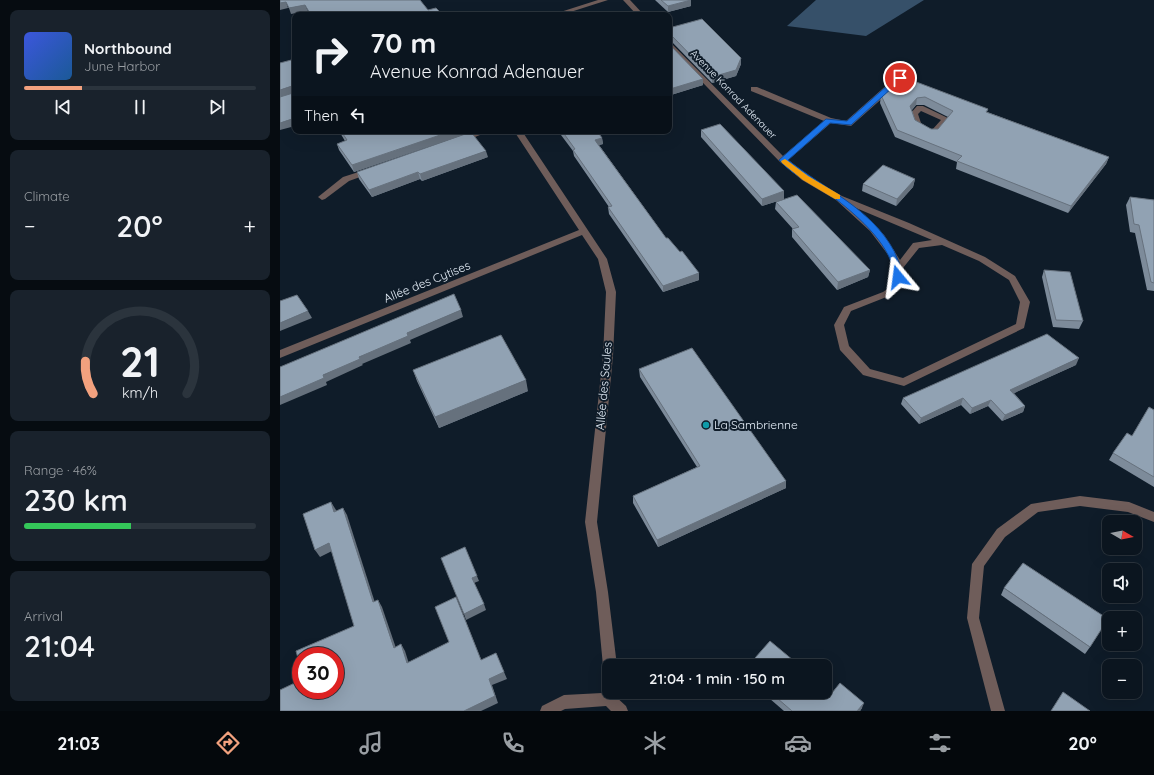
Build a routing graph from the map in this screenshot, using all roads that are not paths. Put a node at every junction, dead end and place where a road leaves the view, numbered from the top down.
1 (605, 0) edge
2 (626, 0) edge
3 (564, 12) edge
4 (638, 12) edge
5 (672, 47) edge
6 (900, 78) dead end
7 (754, 89) dead end
8 (829, 120) junction
9 (477, 134) edge
10 (520, 134) edge
11 (457, 141) edge
12 (783, 160) junction
13 (376, 169) edge
14 (322, 197) dead end
15 (839, 198) junction
16 (584, 232) junction
17 (941, 242) junction
18 (898, 268) junction
19 (280, 354) edge
20 (1154, 518) edge
21 (609, 659) edge
22 (608, 699) joint
23 (547, 711) edge
24 (621, 711) edge
25 (998, 711) edge

1 - 3 street
2 - 4 street
5 - 12 street, Avenue Konrad Adenauer
6 - 8 street, Avenue Konrad Adenauer
7 - 8 street, Avenue Konrad Adenauer
8 - 12 street
9 - 11 street
10 - 16 street, Allée des Saules
12 - 15 street, Avenue Konrad Adenauer
13 - 14 street
15 - 17 street, Avenue Konrad Adenauer
15 - 18 street, Avenue Konrad Adenauer
16 - 19 street, Allée des Cytises
16 - 21 street, Allée des Saules
17 - 18 street, Avenue Konrad Adenauer
17 - 18 street, Avenue Konrad Adenauer
20 - 25 street
22 - 23 street
22 - 24 street

